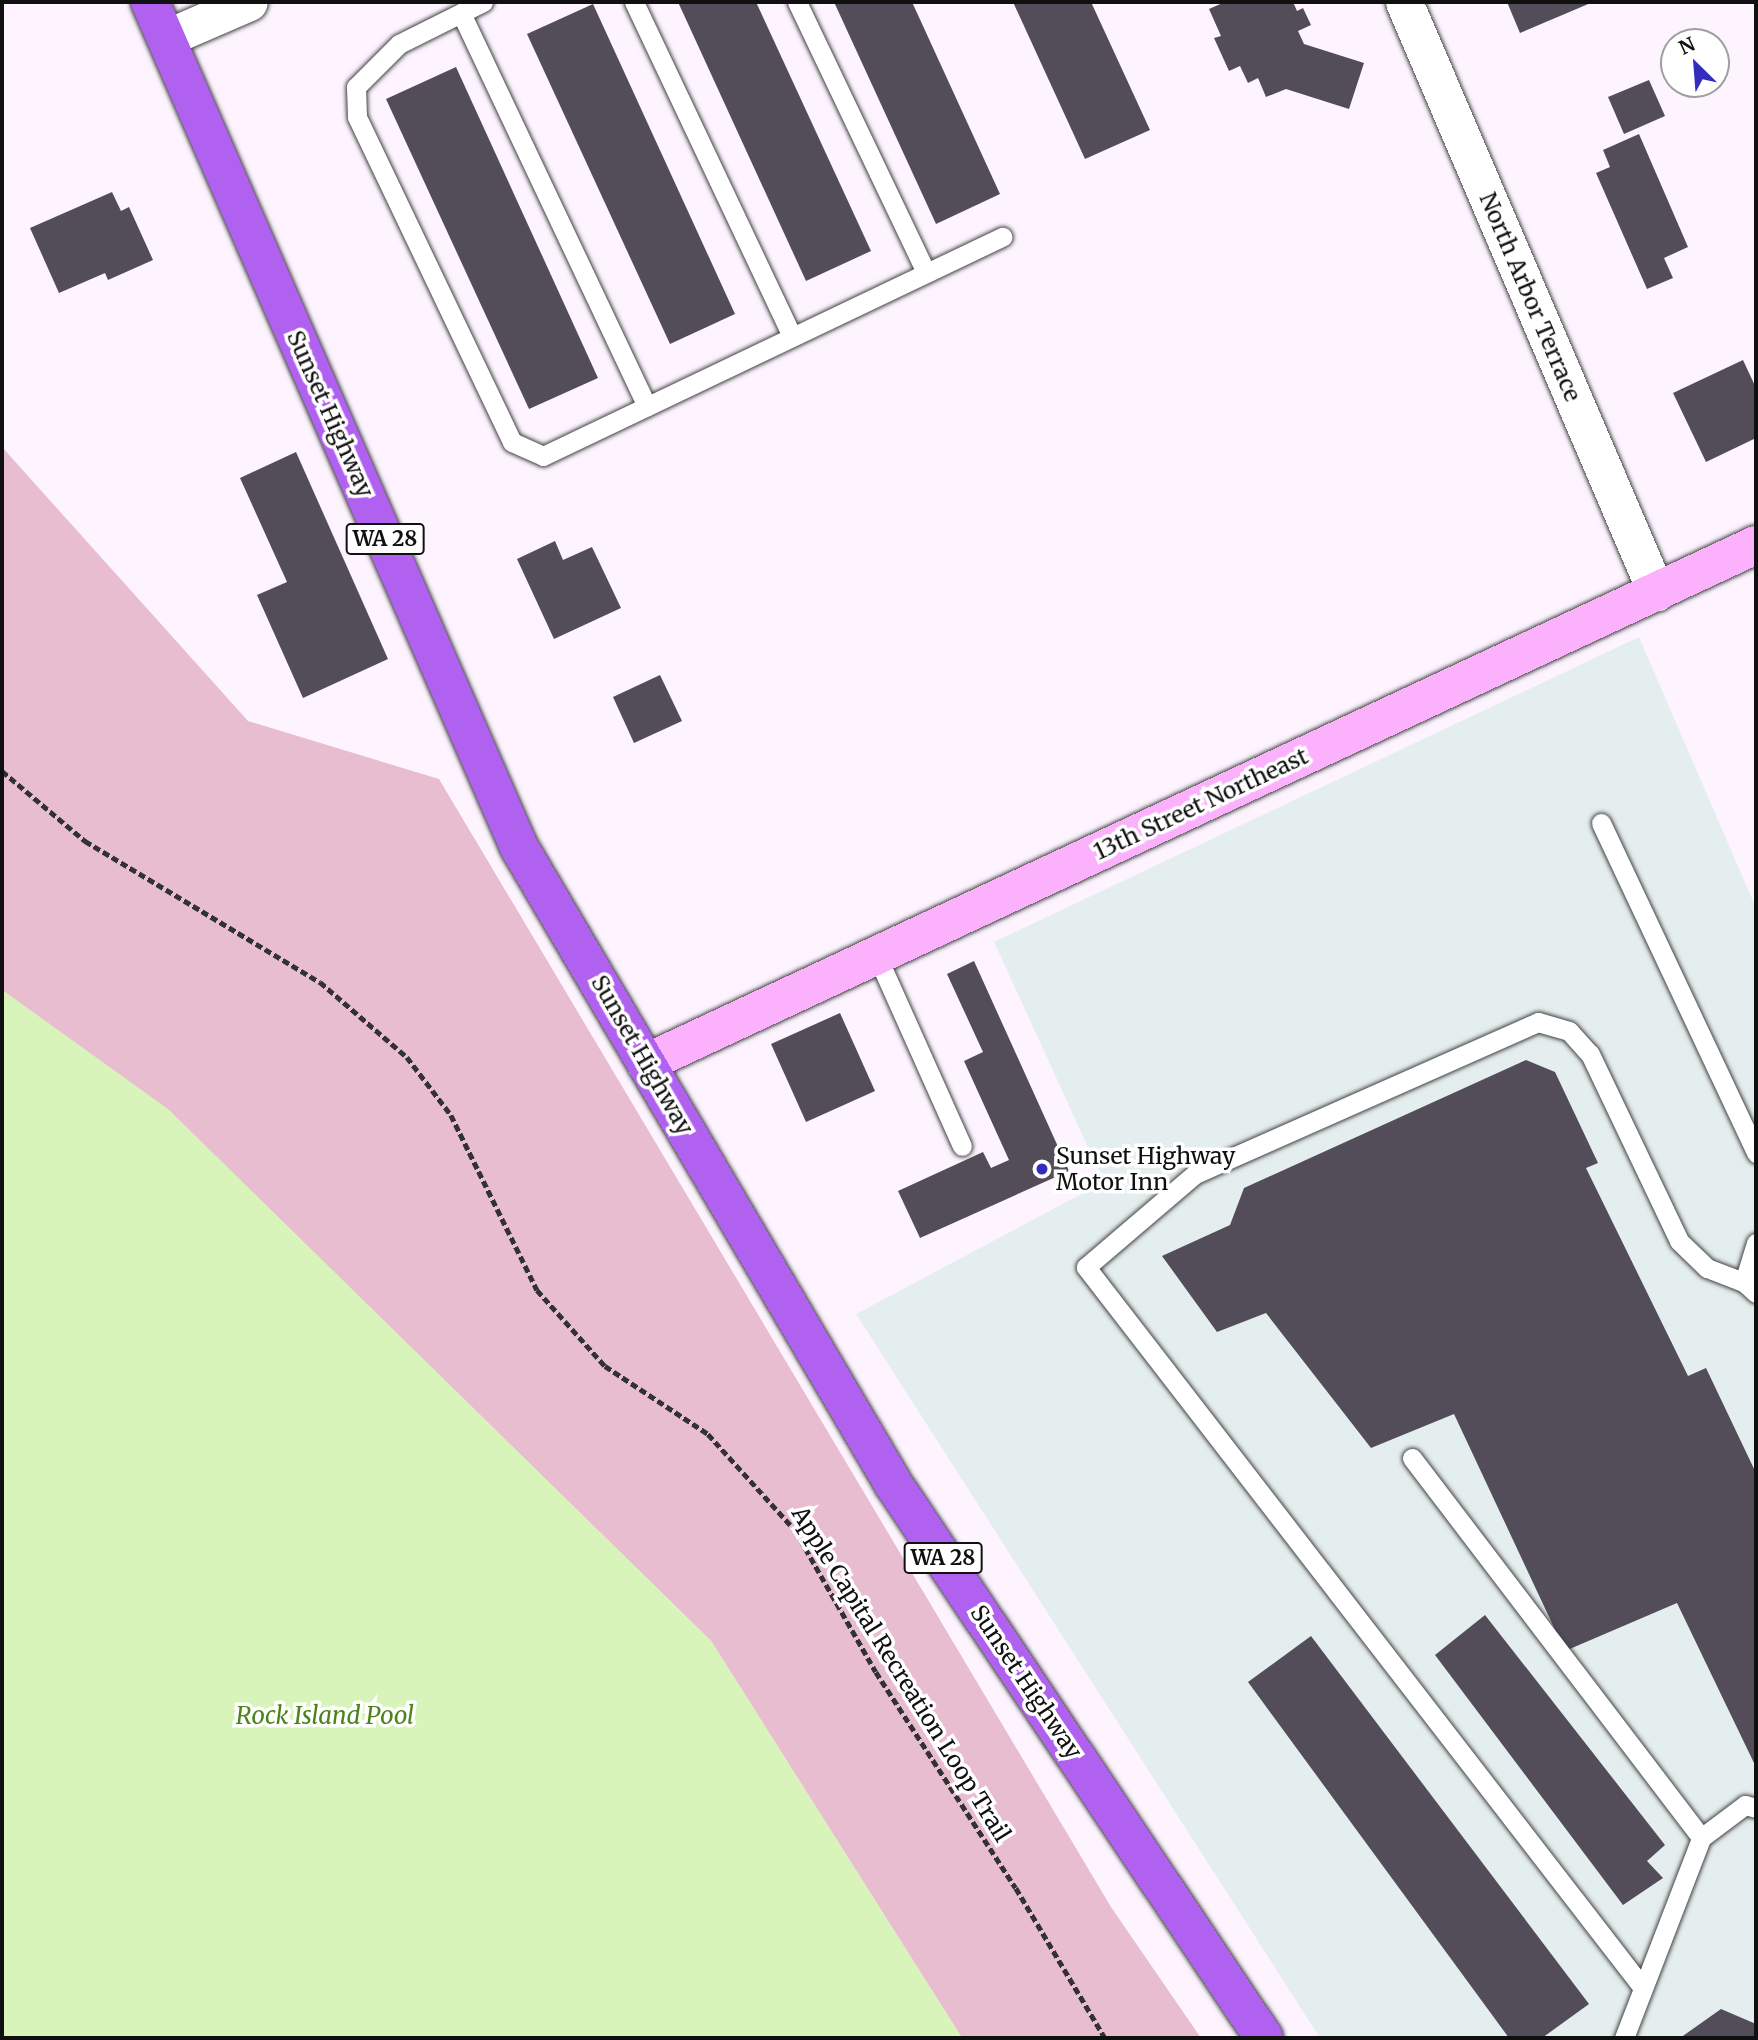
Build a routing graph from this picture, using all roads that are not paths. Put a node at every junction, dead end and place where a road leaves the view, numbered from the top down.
1 (150, 2) edge
2 (249, 2) edge
3 (484, 2) edge
4 (634, 2) edge
5 (797, 2) edge
6 (1404, 2) edge
7 (461, 13) junction
8 (166, 38) junction
9 (1002, 237) dead end
10 (926, 273) junction
11 (792, 337) junction
12 (647, 406) junction
13 (1756, 545) edge
14 (1656, 592) junction
15 (1601, 823) dead end
16 (877, 956) junction
17 (646, 1063) junction
18 (962, 1146) dead end
19 (1756, 1153) edge
20 (1756, 1243) edge
21 (1750, 1288) edge
22 (1412, 1458) dead end
23 (1756, 1808) edge
24 (1701, 1838) junction
25 (1643, 1988) junction
26 (1264, 2038) edge
27 (1623, 2038) edge

1 - 8 highway, Sunset Highway / WA 28
2 - 8 street
3 - 7 lane
4 - 11 lane
5 - 10 lane
6 - 14 street, North Arbor Terrace
7 - 12 lane
7 - 12 lane
8 - 17 highway, Sunset Highway / WA 28
9 - 10 lane
10 - 11 lane
11 - 12 lane
13 - 14 street, 13th Street Northeast
14 - 16 street, 13th Street Northeast
15 - 19 lane
16 - 17 street, 13th Street Northeast
16 - 18 lane
17 - 26 highway, Sunset Highway / WA 28
20 - 21 lane
21 - 25 lane
22 - 24 lane
23 - 24 lane
24 - 25 lane
25 - 27 lane

